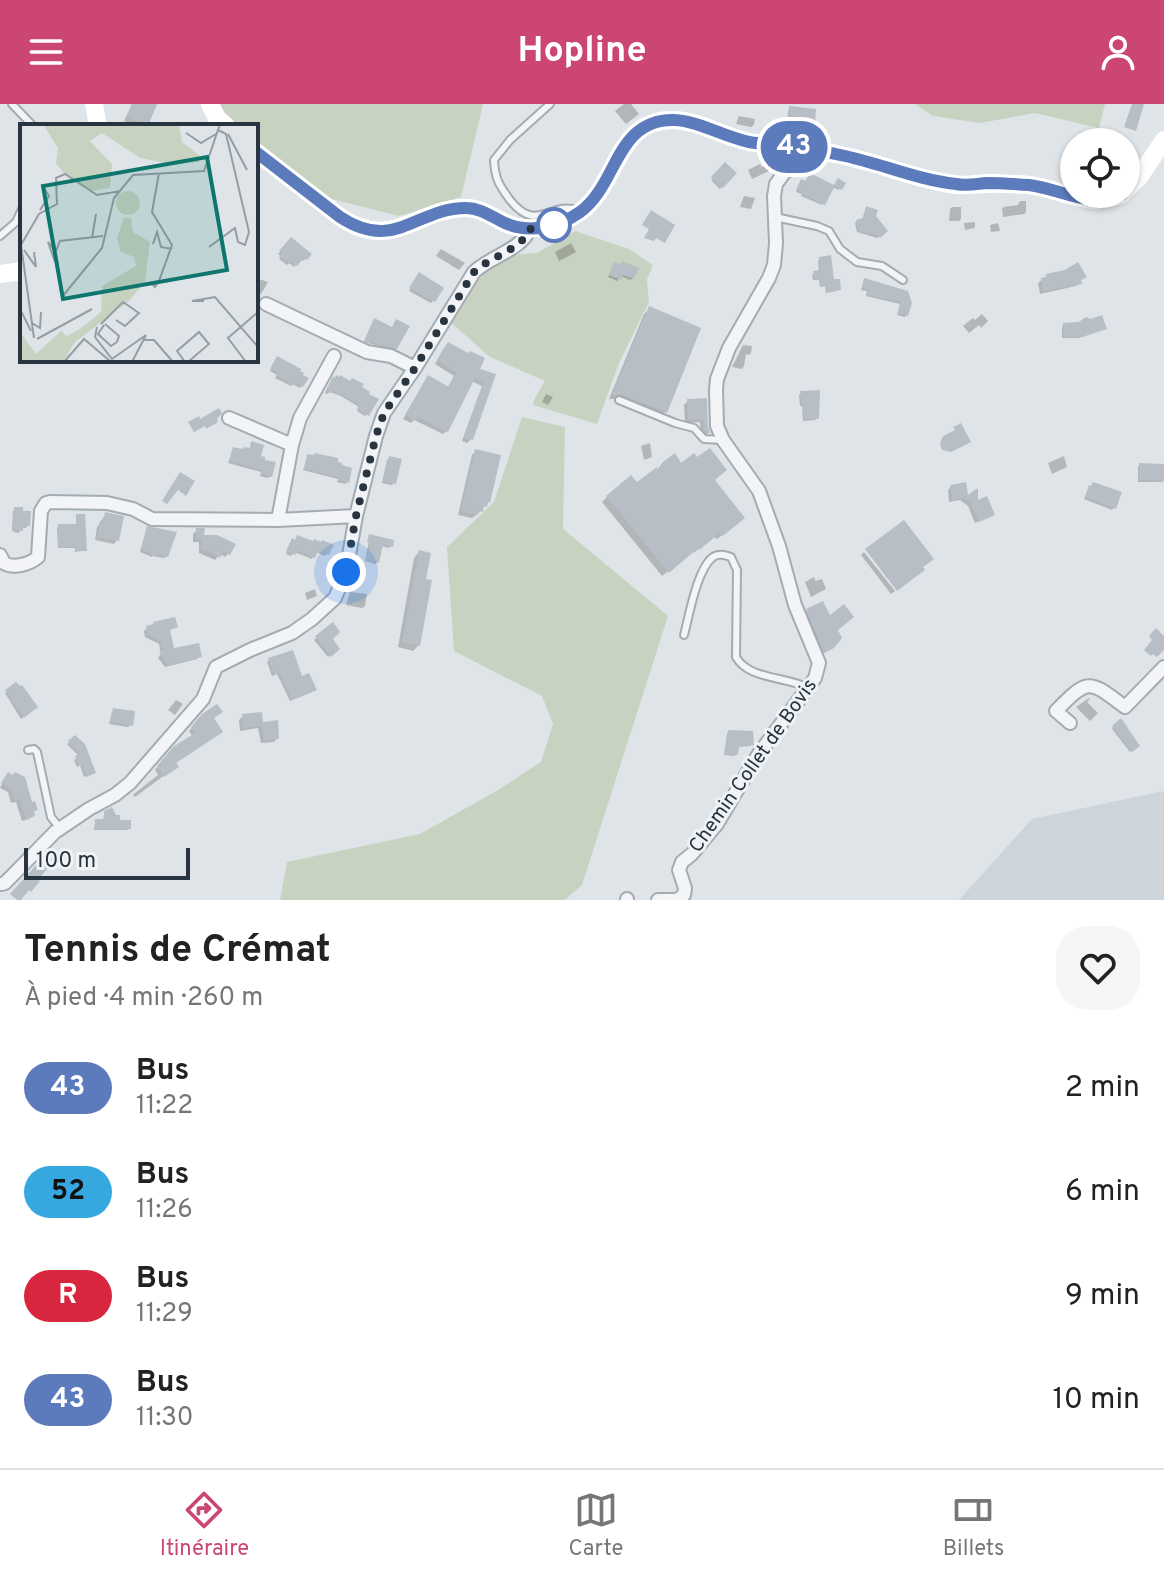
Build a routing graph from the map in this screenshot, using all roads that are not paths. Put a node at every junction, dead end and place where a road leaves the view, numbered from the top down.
1 (12, 104) edge
2 (94, 104) edge
3 (210, 104) edge
4 (550, 104) edge
5 (31, 124) edge
6 (98, 124) edge
7 (224, 124) edge
8 (1164, 140) edge
9 (815, 150) junction
10 (258, 154) edge
11 (1140, 176) edge
12 (1060, 193) edge
13 (582, 211) junction
14 (20, 213) edge
15 (775, 217) junction
16 (530, 229) junction
17 (0, 236) edge
18 (20, 271) edge
19 (0, 274) edge
20 (903, 280) dead end
21 (266, 304) dead end
22 (334, 356) dead end
23 (415, 368) junction
24 (619, 400) dead end
25 (229, 418) dead end
26 (723, 440) junction
27 (292, 445) junction
28 (356, 516) junction
29 (278, 520) junction
30 (0, 555) edge
31 (684, 635) dead end
32 (1164, 667) edge
33 (808, 688) junction
34 (1070, 723) dead end
35 (28, 750) dead end
36 (60, 828) junction
37 (2, 884) edge
38 (658, 900) edge
39 (676, 900) edge

1 - 5 lane
2 - 6 street
3 - 7 street
4 - 13 lane
8 - 11 street
9 - 12 street
9 - 13 street
9 - 15 street, Chemin Collet de Bovis
10 - 16 street
13 - 16 street
14 - 17 lane
15 - 20 lane
15 - 26 street, Chemin Collet de Bovis
16 - 23 street
18 - 19 street
21 - 23 street
22 - 27 street
23 - 28 street
24 - 26 lane
25 - 27 street
26 - 33 street, Chemin Collet de Bovis
27 - 29 street
28 - 29 street
28 - 36 street
29 - 30 street
31 - 33 lane
32 - 34 street
33 - 39 street, Chemin Collet de Bovis
35 - 36 lane
36 - 37 street
38 - 39 street, Chemin Collet de Bovis

